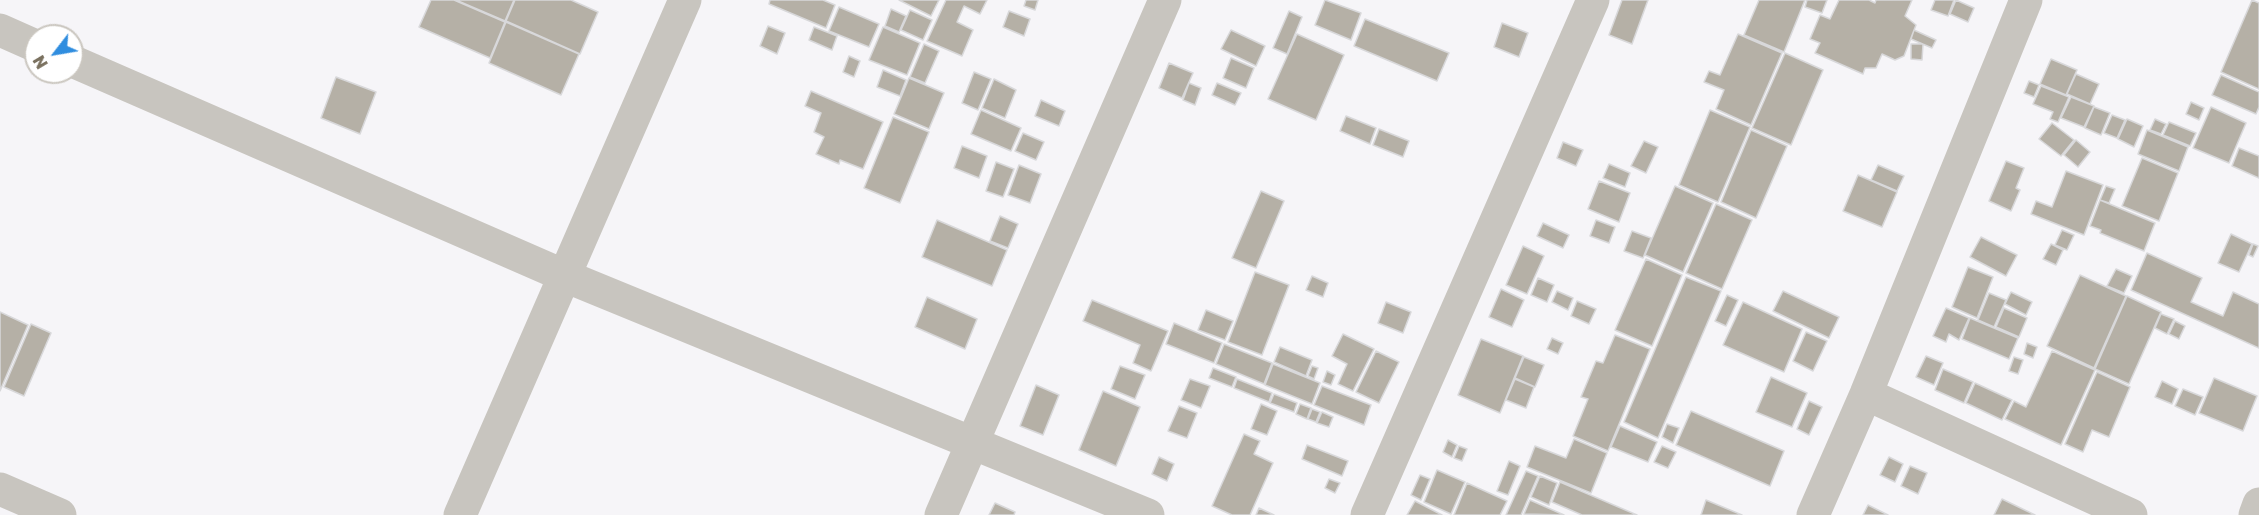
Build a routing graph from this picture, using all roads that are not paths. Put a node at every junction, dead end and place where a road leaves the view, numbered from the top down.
1 (685, 0) edge
2 (1165, 0) edge
3 (1593, 0) edge
4 (2025, 0) edge
5 (0, 30) edge
6 (24, 41) edge
7 (84, 66) edge
8 (565, 276) junction
9 (1866, 394) junction
10 (972, 442) junction
11 (0, 489) edge
12 (2259, 504) edge
13 (60, 515) edge
14 (460, 515) edge
15 (941, 515) edge
16 (1148, 515) edge
17 (1367, 515) edge
18 (1813, 515) edge
19 (2131, 515) edge
20 (2254, 515) edge

1 - 8 street
2 - 10 street
3 - 17 street
4 - 9 street
5 - 6 street
7 - 8 street
8 - 10 street
8 - 14 street
9 - 18 street
9 - 19 street
10 - 15 street
10 - 16 street
11 - 13 street
12 - 20 street

